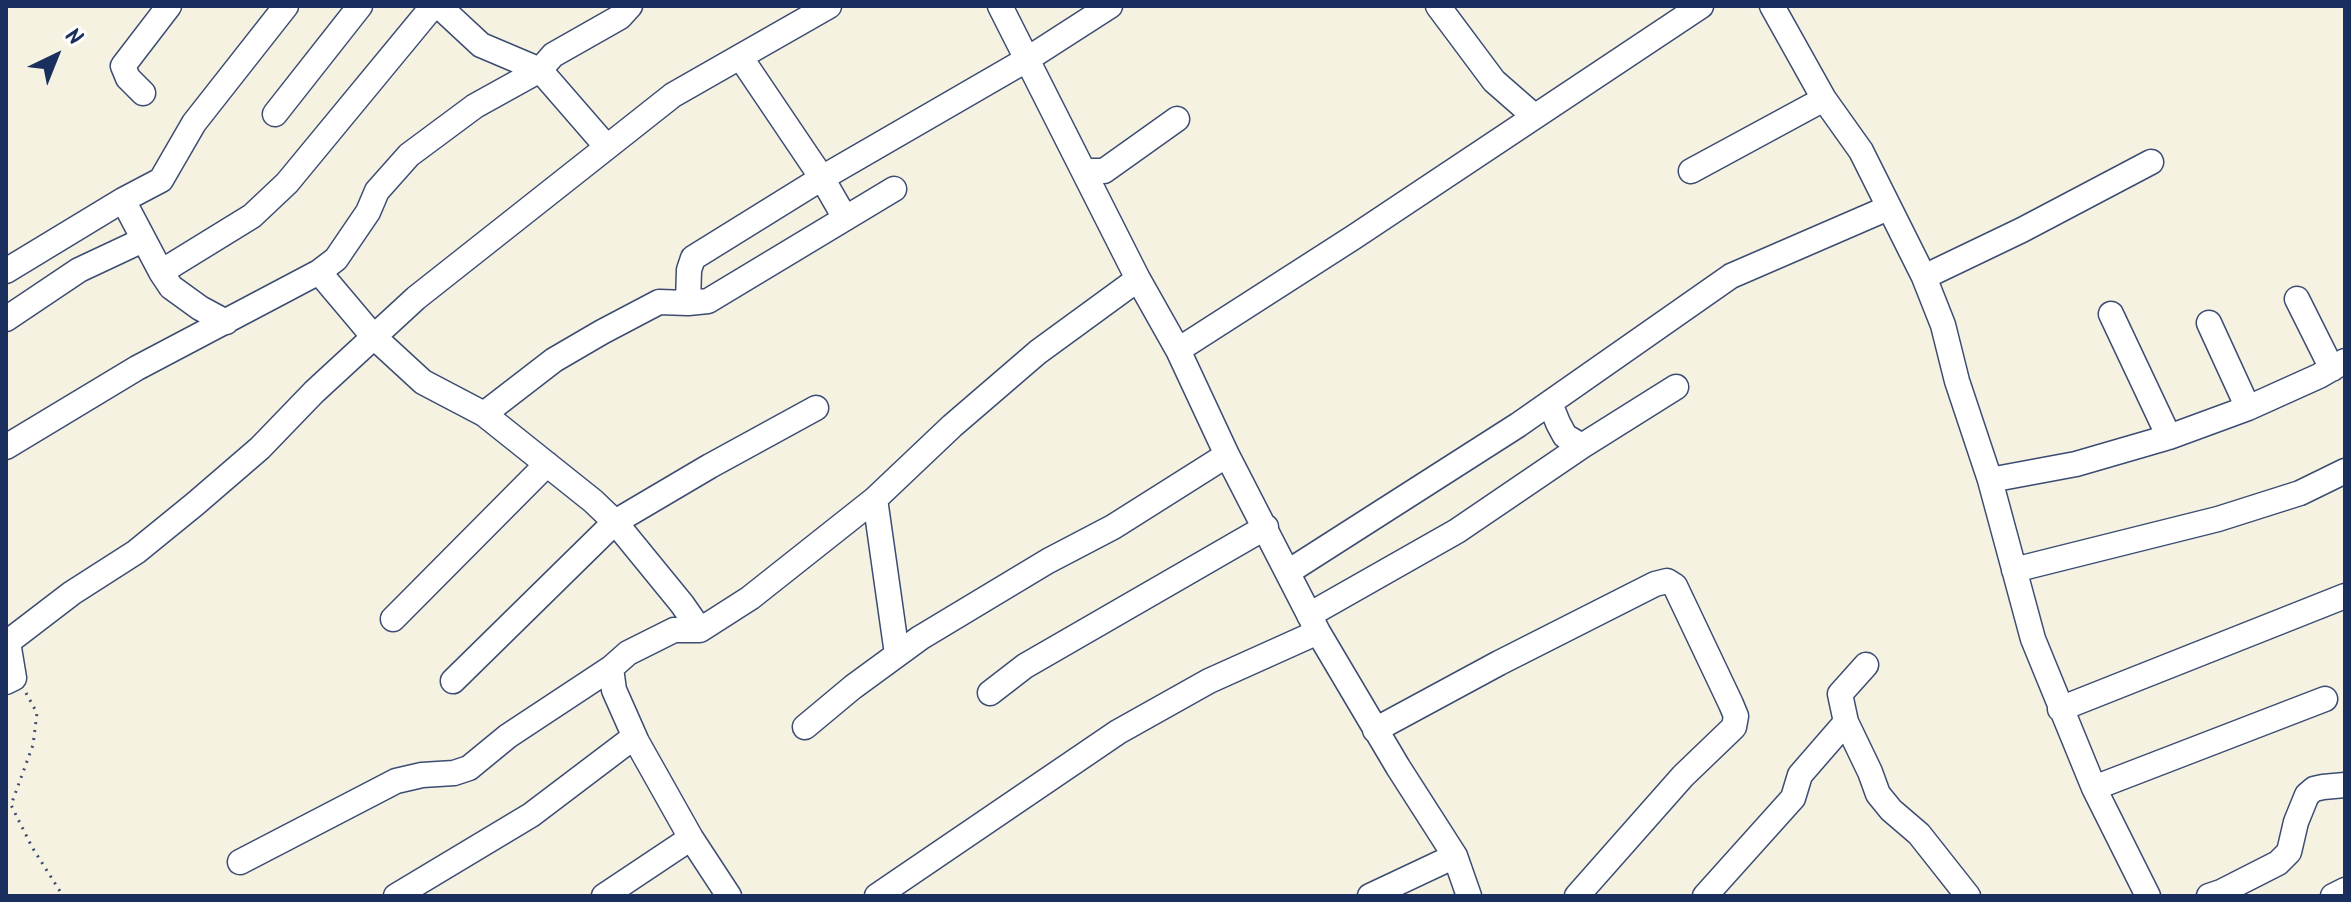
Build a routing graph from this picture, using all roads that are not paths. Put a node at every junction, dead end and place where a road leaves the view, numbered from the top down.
1 (169, 6) edge
2 (286, 6) edge
3 (360, 6) edge
4 (436, 6) edge
5 (630, 6) edge
6 (829, 6) edge
7 (1000, 6) edge
8 (1110, 6) edge
9 (1438, 6) edge
10 (1701, 6) edge
11 (1772, 6) edge
12 (741, 58) junction
13 (1026, 60) junction
14 (540, 70) junction
15 (143, 93) dead end
16 (1824, 99) junction
17 (275, 114) dead end
18 (1534, 116) junction
19 (1177, 119) dead end
20 (606, 146) junction
21 (2151, 162) dead end
22 (1084, 171) junction
23 (1691, 171) dead end
24 (822, 178) junction
25 (894, 189) dead end
26 (123, 200) junction
27 (1888, 208) junction
28 (845, 218) junction
29 (143, 240) junction
30 (6, 271) edge
31 (161, 272) junction
32 (319, 272) junction
33 (1924, 277) junction
34 (1138, 279) junction
35 (2297, 299) dead end
36 (688, 303) junction
37 (2111, 314) dead end
38 (6, 319) edge
39 (226, 322) junction
40 (2209, 323) dead end
41 (373, 336) junction
42 (1178, 350) junction
43 (2338, 365) edge
44 (1676, 387) dead end
45 (1550, 403) junction
46 (816, 408) dead end
47 (2248, 408) junction
48 (484, 414) junction
49 (2169, 437) junction
50 (1582, 446) junction
51 (6, 447) edge
52 (1227, 455) junction
53 (547, 464) junction
54 (2345, 471) edge
55 (1990, 480) junction
56 (875, 499) junction
57 (615, 522) junction
58 (1266, 527) junction
59 (2014, 570) junction
60 (1288, 572) junction
61 (2345, 596) edge
62 (393, 619) dead end
63 (1314, 623) junction
64 (700, 630) junction
65 (7, 640) edge
66 (897, 654) junction
67 (1866, 665) dead end
68 (611, 668) junction
69 (10, 680) edge
70 (453, 681) dead end
71 (990, 693) dead end
72 (2325, 699) dead end
73 (2060, 709) junction
74 (1846, 722) junction
75 (805, 727) dead end
76 (1375, 730) junction
77 (634, 737) junction
78 (2345, 785) edge
79 (2094, 788) junction
80 (691, 838) junction
81 (1455, 856) junction
82 (240, 862) dead end
83 (2345, 890) edge
84 (888, 893) edge
85 (396, 896) edge
86 (604, 896) edge
87 (729, 896) edge
88 (1370, 896) edge
89 (1469, 896) edge
90 (1577, 896) edge
91 (1705, 896) edge
92 (1968, 896) edge
93 (2148, 896) edge
94 (2209, 896) edge
95 (2333, 896) edge

1 - 15 street
2 - 26 street
3 - 17 street
4 - 14 street
4 - 31 street
5 - 14 street
6 - 12 street
7 - 13 street
8 - 13 street
9 - 18 street
10 - 18 street
11 - 16 street
12 - 20 street
12 - 24 street
13 - 22 street
13 - 24 street
14 - 20 street
14 - 32 street
16 - 23 street
16 - 27 street
18 - 42 street
19 - 22 street
20 - 41 street
21 - 33 street
22 - 34 street
24 - 28 street
24 - 36 street
25 - 28 street
26 - 29 street
26 - 30 street
27 - 33 street
27 - 45 street
28 - 36 street
29 - 31 street
29 - 38 street
31 - 39 street
32 - 39 street
32 - 41 street
33 - 55 street
34 - 42 street
34 - 56 street
35 - 43 street
36 - 48 street
37 - 49 street
39 - 51 street
40 - 47 street
41 - 48 street
41 - 65 street
42 - 52 street
43 - 47 street
44 - 50 street
45 - 50 street
45 - 60 street
46 - 57 street
47 - 49 street
48 - 53 street
49 - 55 street
50 - 63 street
52 - 58 street
52 - 66 street
53 - 57 street
53 - 62 street
54 - 59 street
55 - 59 street
56 - 64 street
56 - 66 street
57 - 64 street
57 - 70 street
58 - 60 street
58 - 71 street
59 - 73 street
60 - 63 street
61 - 73 street
63 - 76 street
63 - 84 street
64 - 68 street
65 - 69 street
66 - 75 street
67 - 74 street
68 - 77 street
68 - 82 street
72 - 79 street
73 - 79 street
74 - 91 street
74 - 92 street
76 - 81 street
76 - 90 street
77 - 80 street
77 - 85 street
78 - 94 street
79 - 93 street
80 - 86 street
80 - 87 street
81 - 88 street
81 - 89 street
83 - 95 street

